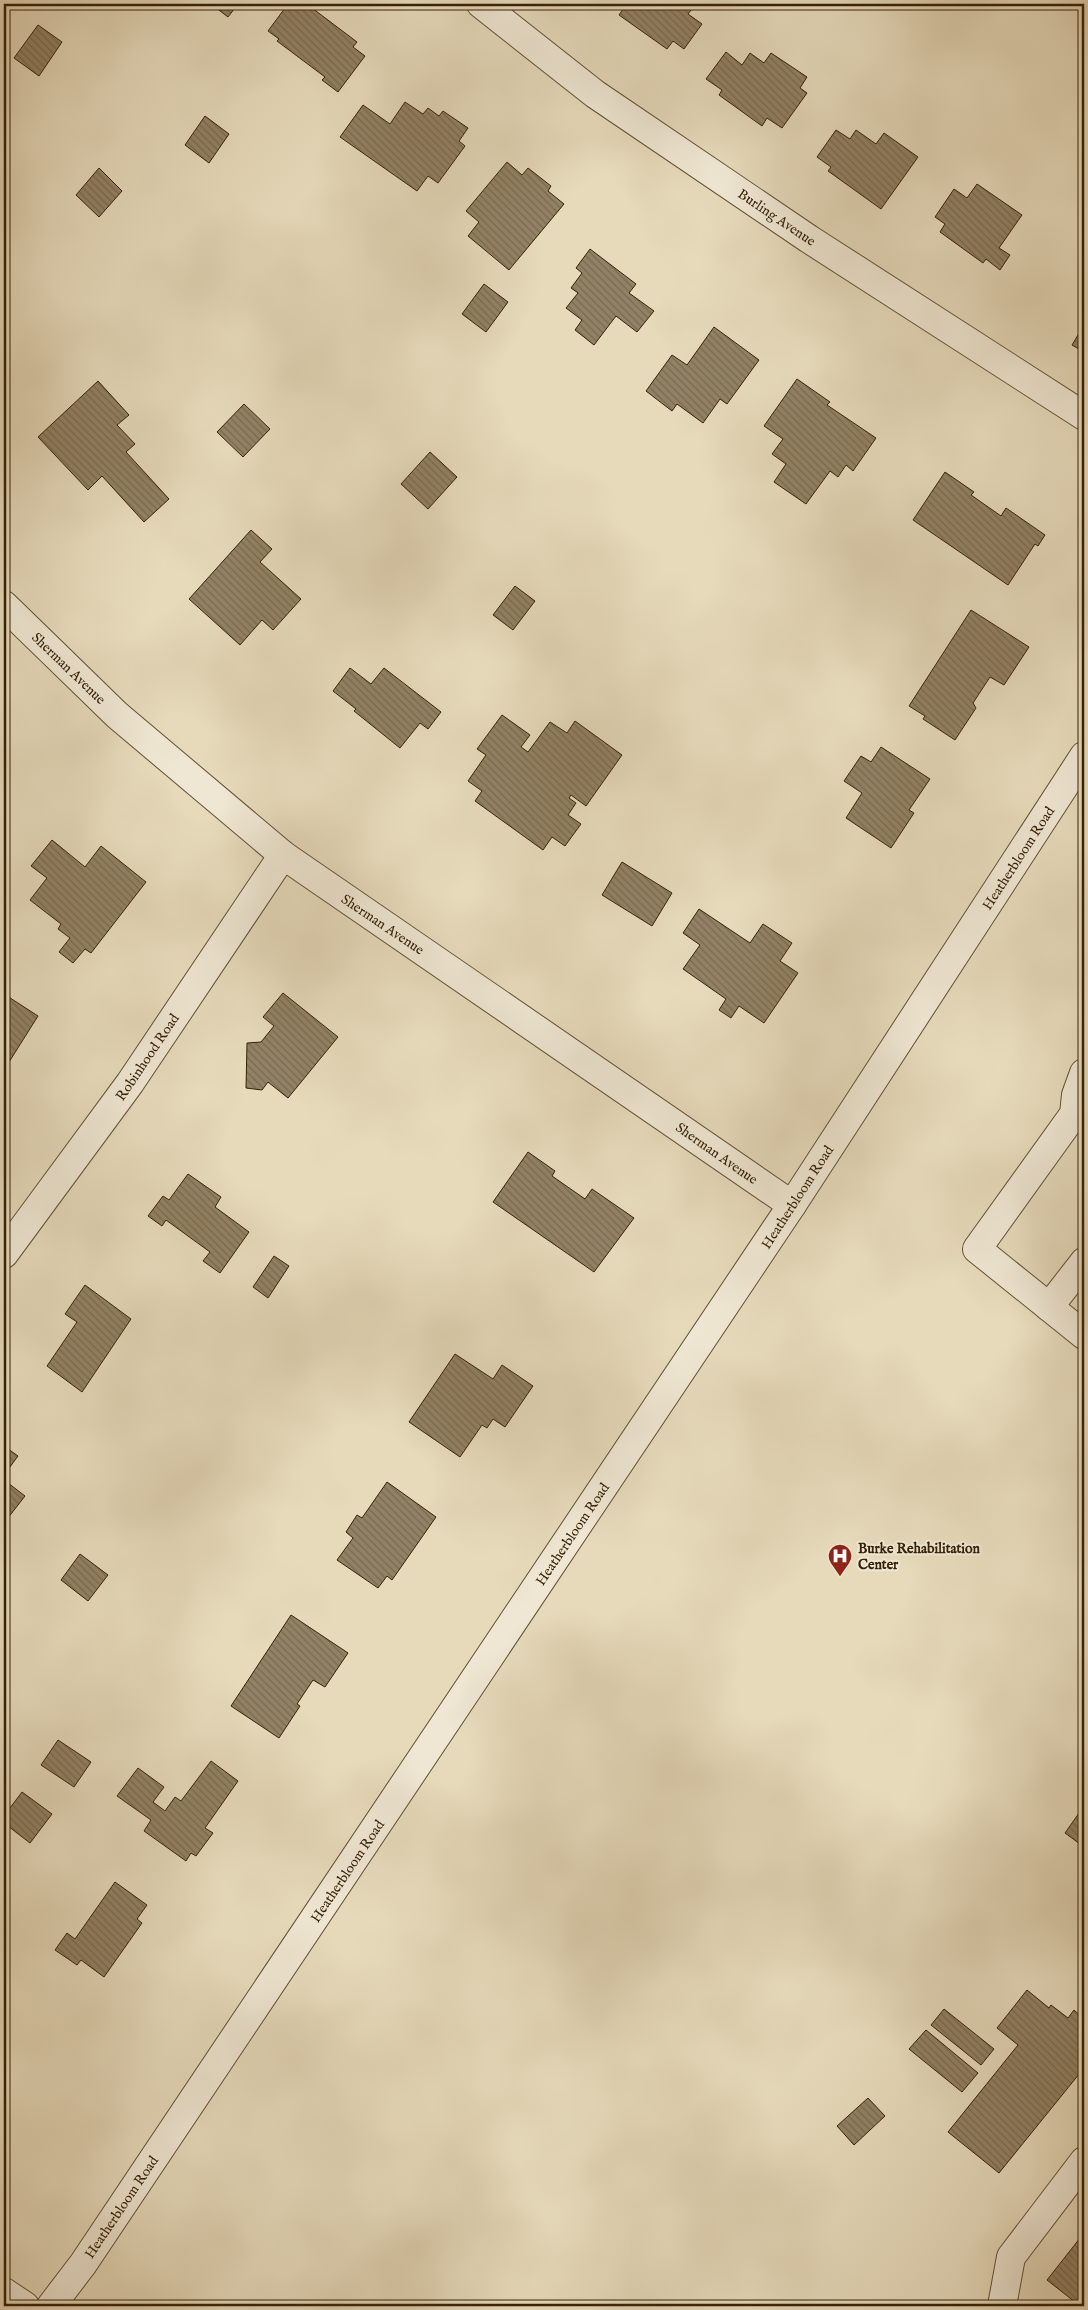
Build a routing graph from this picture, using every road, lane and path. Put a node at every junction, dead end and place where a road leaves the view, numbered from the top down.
1 (481, 4) edge
2 (1084, 416) edge
3 (4, 605) edge
4 (1084, 756) edge
5 (283, 855) junction
6 (1082, 1090) edge
7 (792, 1205) junction
8 (4, 1254) edge
9 (1084, 1262) edge
10 (1049, 1306) junction
11 (1084, 1335) edge
12 (1084, 2161) edge
13 (4, 2292) edge
14 (25, 2306) edge
15 (51, 2306) edge
16 (1002, 2306) edge

1 - 2 street, Burling Avenue
3 - 5 street, Sherman Avenue
4 - 7 street, Heatherbloom Road
5 - 7 street, Sherman Avenue
5 - 8 street, Robinhood Road
6 - 10 street
7 - 15 street, Heatherbloom Road
9 - 10 street
10 - 11 street
12 - 16 street
13 - 14 street

